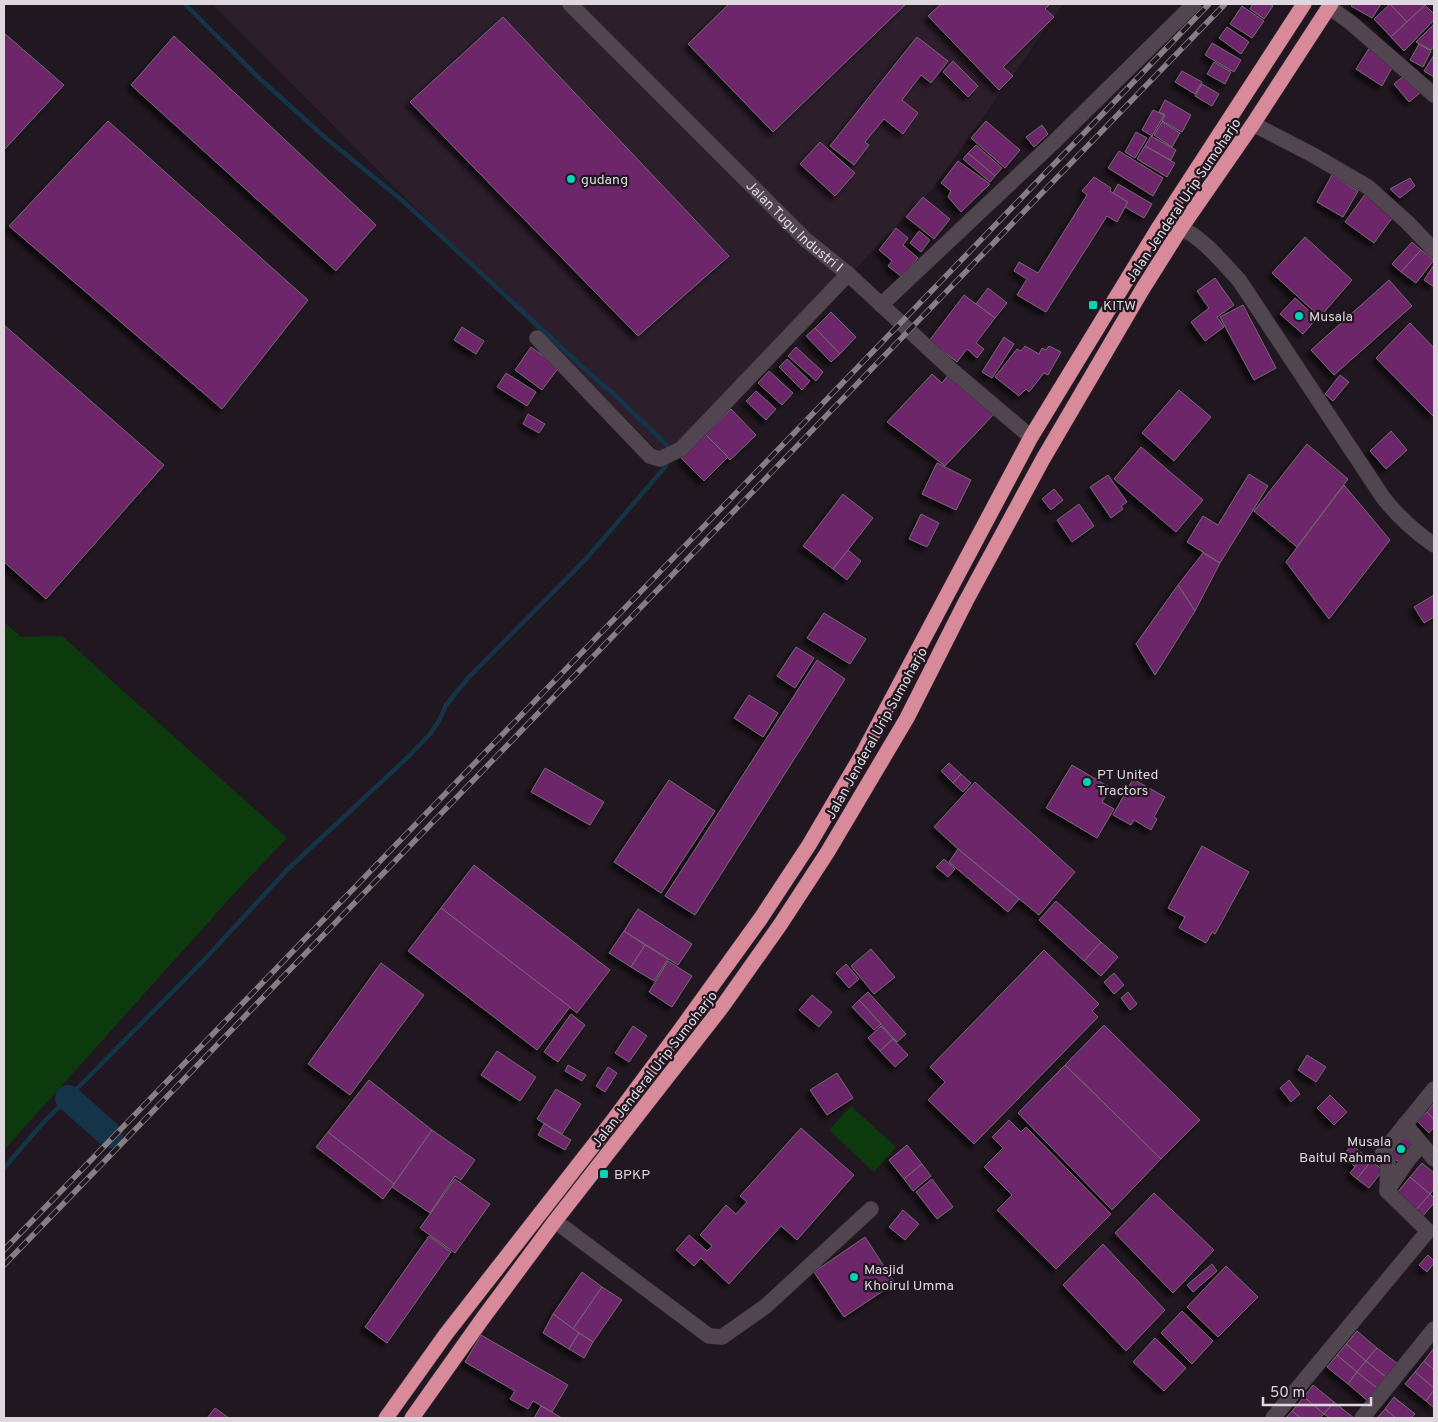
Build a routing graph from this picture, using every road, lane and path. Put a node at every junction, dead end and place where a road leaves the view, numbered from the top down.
1 (570, 4) edge
2 (1194, 4) edge
3 (1304, 4) edge
4 (1330, 5) edge
5 (1434, 95) edge
6 (1253, 124) junction
7 (1181, 228) junction
8 (1434, 250) edge
9 (848, 274) junction
10 (881, 305) junction
11 (537, 338) dead end
12 (1031, 437) junction
13 (1434, 545) edge
14 (1434, 1089) edge
15 (1405, 1124) junction
16 (1421, 1145) junction
17 (1434, 1159) edge
18 (1387, 1191) junction
19 (871, 1209) dead end
20 (555, 1221) junction
21 (1432, 1230) edge
22 (1434, 1329) edge
23 (386, 1418) edge
24 (412, 1418) edge
25 (1273, 1418) edge
26 (1362, 1418) edge

1 - 9 street, Jalan Tugu Industri I
2 - 10 street
3 - 12 highway, Jalan Jenderal Urip Sumoharjo
4 - 5 street
4 - 6 highway, Jalan Jenderal Urip Sumoharjo
6 - 7 highway, Jalan Jenderal Urip Sumoharjo
6 - 8 street
7 - 13 street
7 - 20 highway, Jalan Jenderal Urip Sumoharjo
9 - 10 street, Jalan Tugu Industri I
9 - 11 street
10 - 12 street, Jalan Tugu Industri I
12 - 23 highway, Jalan Jenderal Urip Sumoharjo
14 - 15 street
15 - 16 street
15 - 18 street
16 - 17 street
16 - 18 street
18 - 21 street
19 - 20 street
20 - 24 highway, Jalan Jenderal Urip Sumoharjo
21 - 25 street
22 - 26 street

